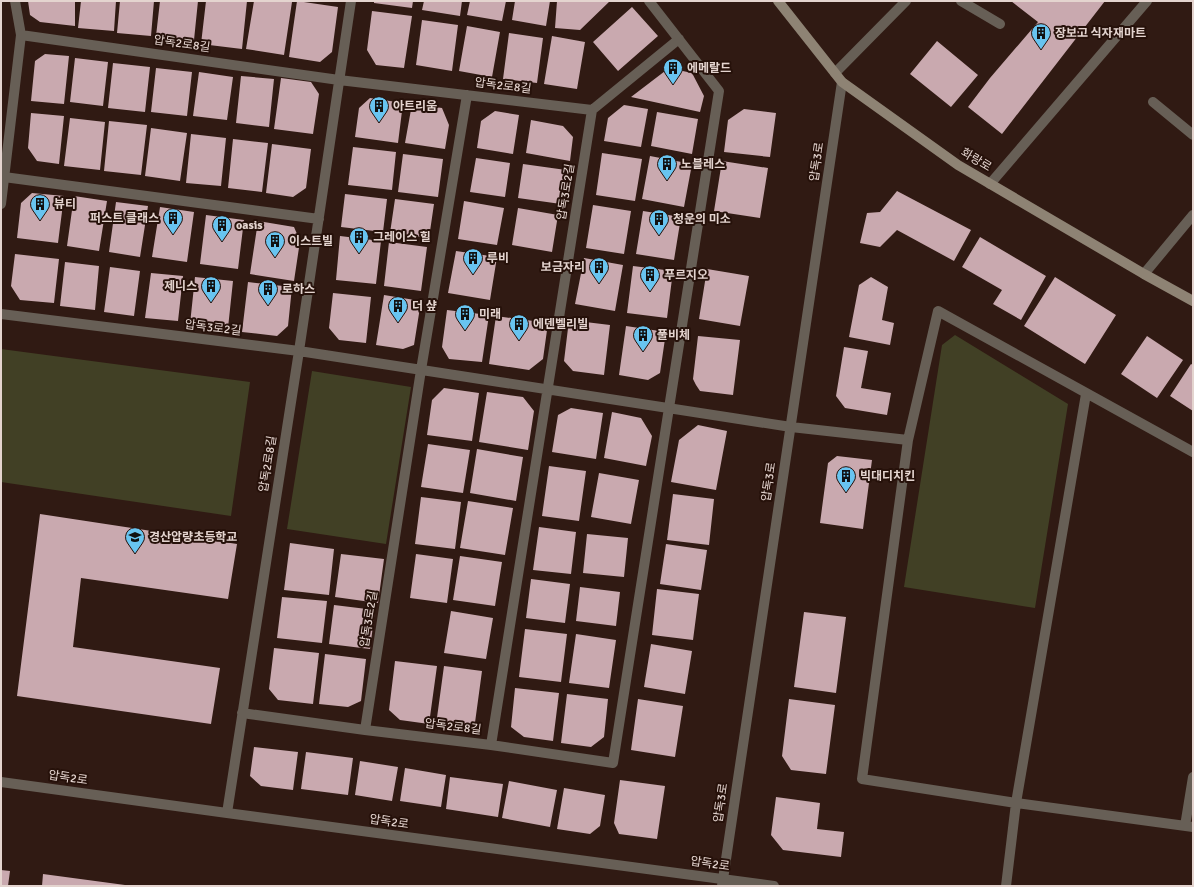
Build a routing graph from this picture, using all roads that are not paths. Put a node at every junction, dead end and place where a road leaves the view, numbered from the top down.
1 (15, 1) edge
2 (351, 1) edge
3 (649, 1) edge
4 (778, 1) edge
5 (961, 1) edge
6 (1146, 1) edge
7 (902, 3) edge
8 (1000, 24) dead end
9 (21, 35) junction
10 (679, 40) junction
11 (835, 73) junction
12 (339, 80) junction
13 (842, 82) junction
14 (467, 95) junction
15 (1153, 102) dead end
16 (592, 110) junction
17 (1193, 135) edge
18 (4, 176) junction
19 (990, 184) junction
20 (1, 204) edge
21 (1193, 216) edge
22 (318, 219) junction
23 (1144, 274) junction
24 (1193, 301) edge
25 (1, 314) edge
26 (299, 352) junction
27 (422, 370) junction
28 (547, 389) junction
29 (1086, 394) junction
30 (669, 408) junction
31 (791, 426) junction
32 (908, 440) junction
33 (1193, 452) edge
34 (242, 714) junction
35 (365, 730) junction
36 (491, 745) junction
37 (1193, 777) edge
38 (1, 782) edge
39 (1016, 803) junction
40 (227, 813) junction
41 (1189, 827) edge
42 (723, 883) edge
43 (774, 886) edge
44 (1006, 886) edge

1 - 9 street
2 - 12 street, 압독2로8길
3 - 10 street
4 - 11 street, 화랑로
5 - 8 street
6 - 19 street
7 - 11 street
9 - 12 street, 압독2로8길
9 - 18 street
10 - 16 street
10 - 30 street
11 - 13 street, 화랑로
12 - 14 street, 압독2로8길
12 - 22 street, 압독2로8길
13 - 19 street, 화랑로
13 - 31 street, 압독3로
14 - 16 street, 압독2로8길
14 - 27 street, 압독3로2길
15 - 17 street
16 - 28 street, 압독3로2길
18 - 20 street
18 - 22 street
19 - 23 street, 화랑로
21 - 23 street
22 - 26 street, 압독2로8길
23 - 24 street, 화랑로
25 - 26 street, 압독3로2길
26 - 27 street, 압독3로2길
26 - 34 street, 압독2로8길
27 - 28 street, 압독3로2길
27 - 35 street, 압독3로2길
28 - 30 street, 압독3로2길
28 - 36 street, 압독3로2길
29 - 32 street
29 - 33 street
29 - 39 street
30 - 31 street, 압독3로2길
30 - 36 street, 압독2로8길
31 - 32 street, 압독3로2길
31 - 42 street, 압독3로
32 - 39 street
34 - 35 street, 압독2로8길
34 - 40 street, 압독2로8길
35 - 36 street, 압독2로8길
37 - 41 street
38 - 40 street, 압독2로
39 - 41 street
39 - 44 street
40 - 42 street, 압독2로
42 - 43 street, 압독2로

